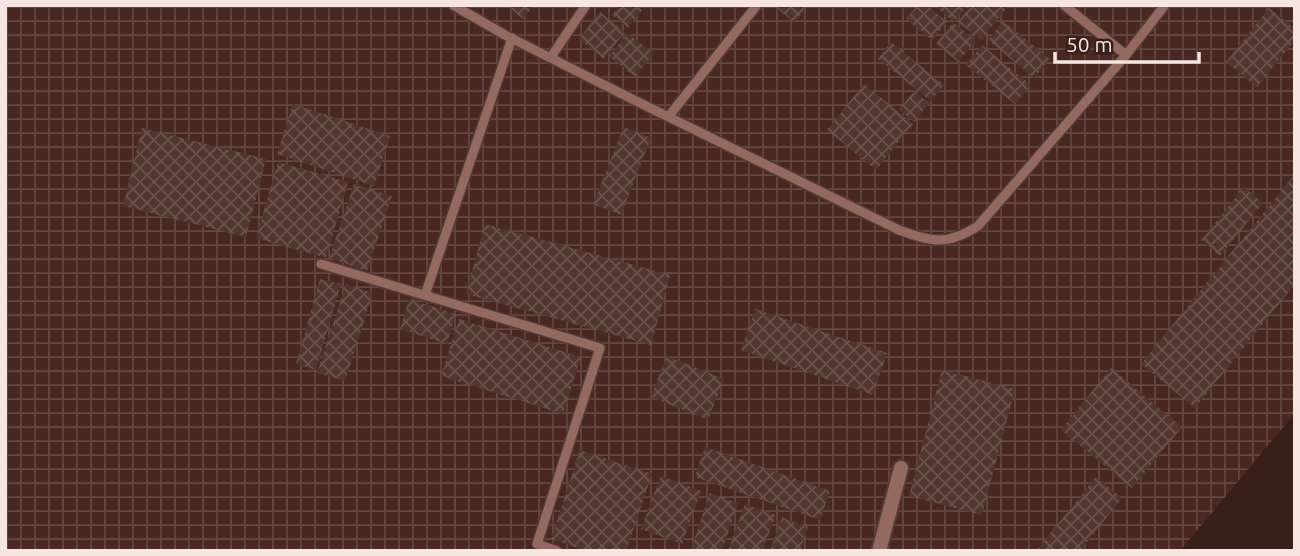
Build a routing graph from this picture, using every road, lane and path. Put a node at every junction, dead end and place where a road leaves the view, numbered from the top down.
1 (453, 5) edge
2 (586, 5) edge
3 (757, 5) edge
4 (1064, 5) edge
5 (1165, 5) edge
6 (512, 38) junction
7 (1126, 55) junction
8 (551, 57) junction
9 (669, 116) junction
10 (321, 264) dead end
11 (425, 295) junction
12 (901, 468) dead end
13 (557, 551) edge
14 (879, 551) edge

1 - 6 lane
2 - 8 lane
3 - 9 lane
4 - 7 lane
5 - 7 lane
6 - 8 lane
6 - 11 lane
7 - 9 lane
8 - 9 lane
10 - 11 lane
11 - 13 lane
12 - 14 street

